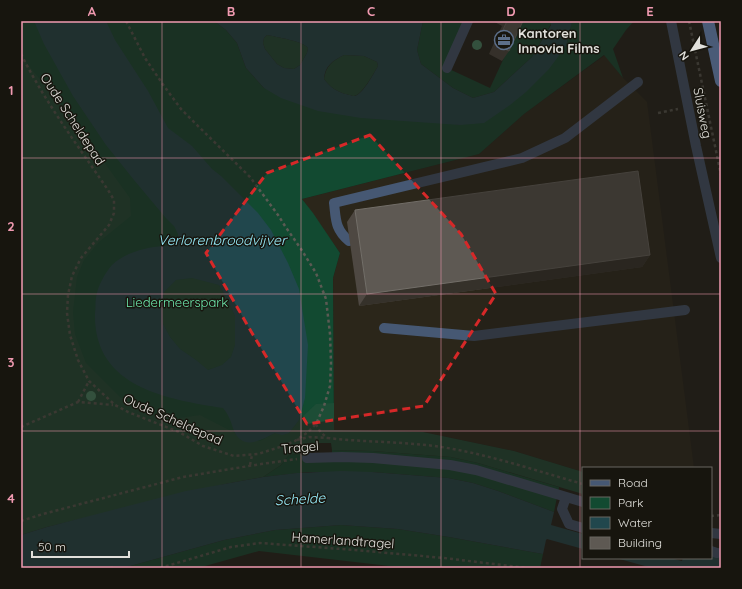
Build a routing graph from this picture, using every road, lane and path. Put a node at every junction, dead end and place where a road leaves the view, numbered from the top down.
1 (126, 21) edge
2 (468, 21) edge
3 (671, 21) edge
4 (689, 21) edge
5 (708, 21) edge
6 (21, 54) edge
7 (446, 68) dead end
8 (721, 81) edge
9 (638, 82) dead end
10 (689, 107) junction
11 (658, 113) dead end
12 (721, 175) edge
13 (349, 240) dead end
14 (721, 258) edge
15 (685, 310) dead end
16 (384, 328) dead end
17 (89, 381) junction
18 (78, 402) junction
19 (115, 405) junction
20 (21, 427) edge
21 (328, 438) dead end
22 (295, 441) junction
23 (252, 455) junction
24 (307, 458) joint
25 (250, 466) junction
26 (566, 497) junction
27 (582, 502) edge
28 (721, 515) edge
29 (712, 516) edge
30 (21, 521) edge
31 (582, 528) edge
32 (160, 568) edge
33 (527, 568) edge

1 - 22 path, Oude Scheldepad
2 - 7 street
3 - 10 street, Sluisweg
4 - 12 path
5 - 8 highway
6 - 17 path, Oude Scheldepad
9 - 13 street
10 - 11 path
10 - 14 street, Sluisweg
15 - 16 street
17 - 18 path
17 - 19 path, Oude Scheldepad
18 - 19 path
18 - 20 path
19 - 23 path, Oude Scheldepad
21 - 22 path
22 - 23 path, Oude Scheldepad
23 - 25 path
24 - 25 path, Tragel
24 - 26 street, Tragel
25 - 30 path, Tragel
26 - 27 street, Tragel
26 - 31 street
28 - 29 path
32 - 33 path, Hamerlandtragel

